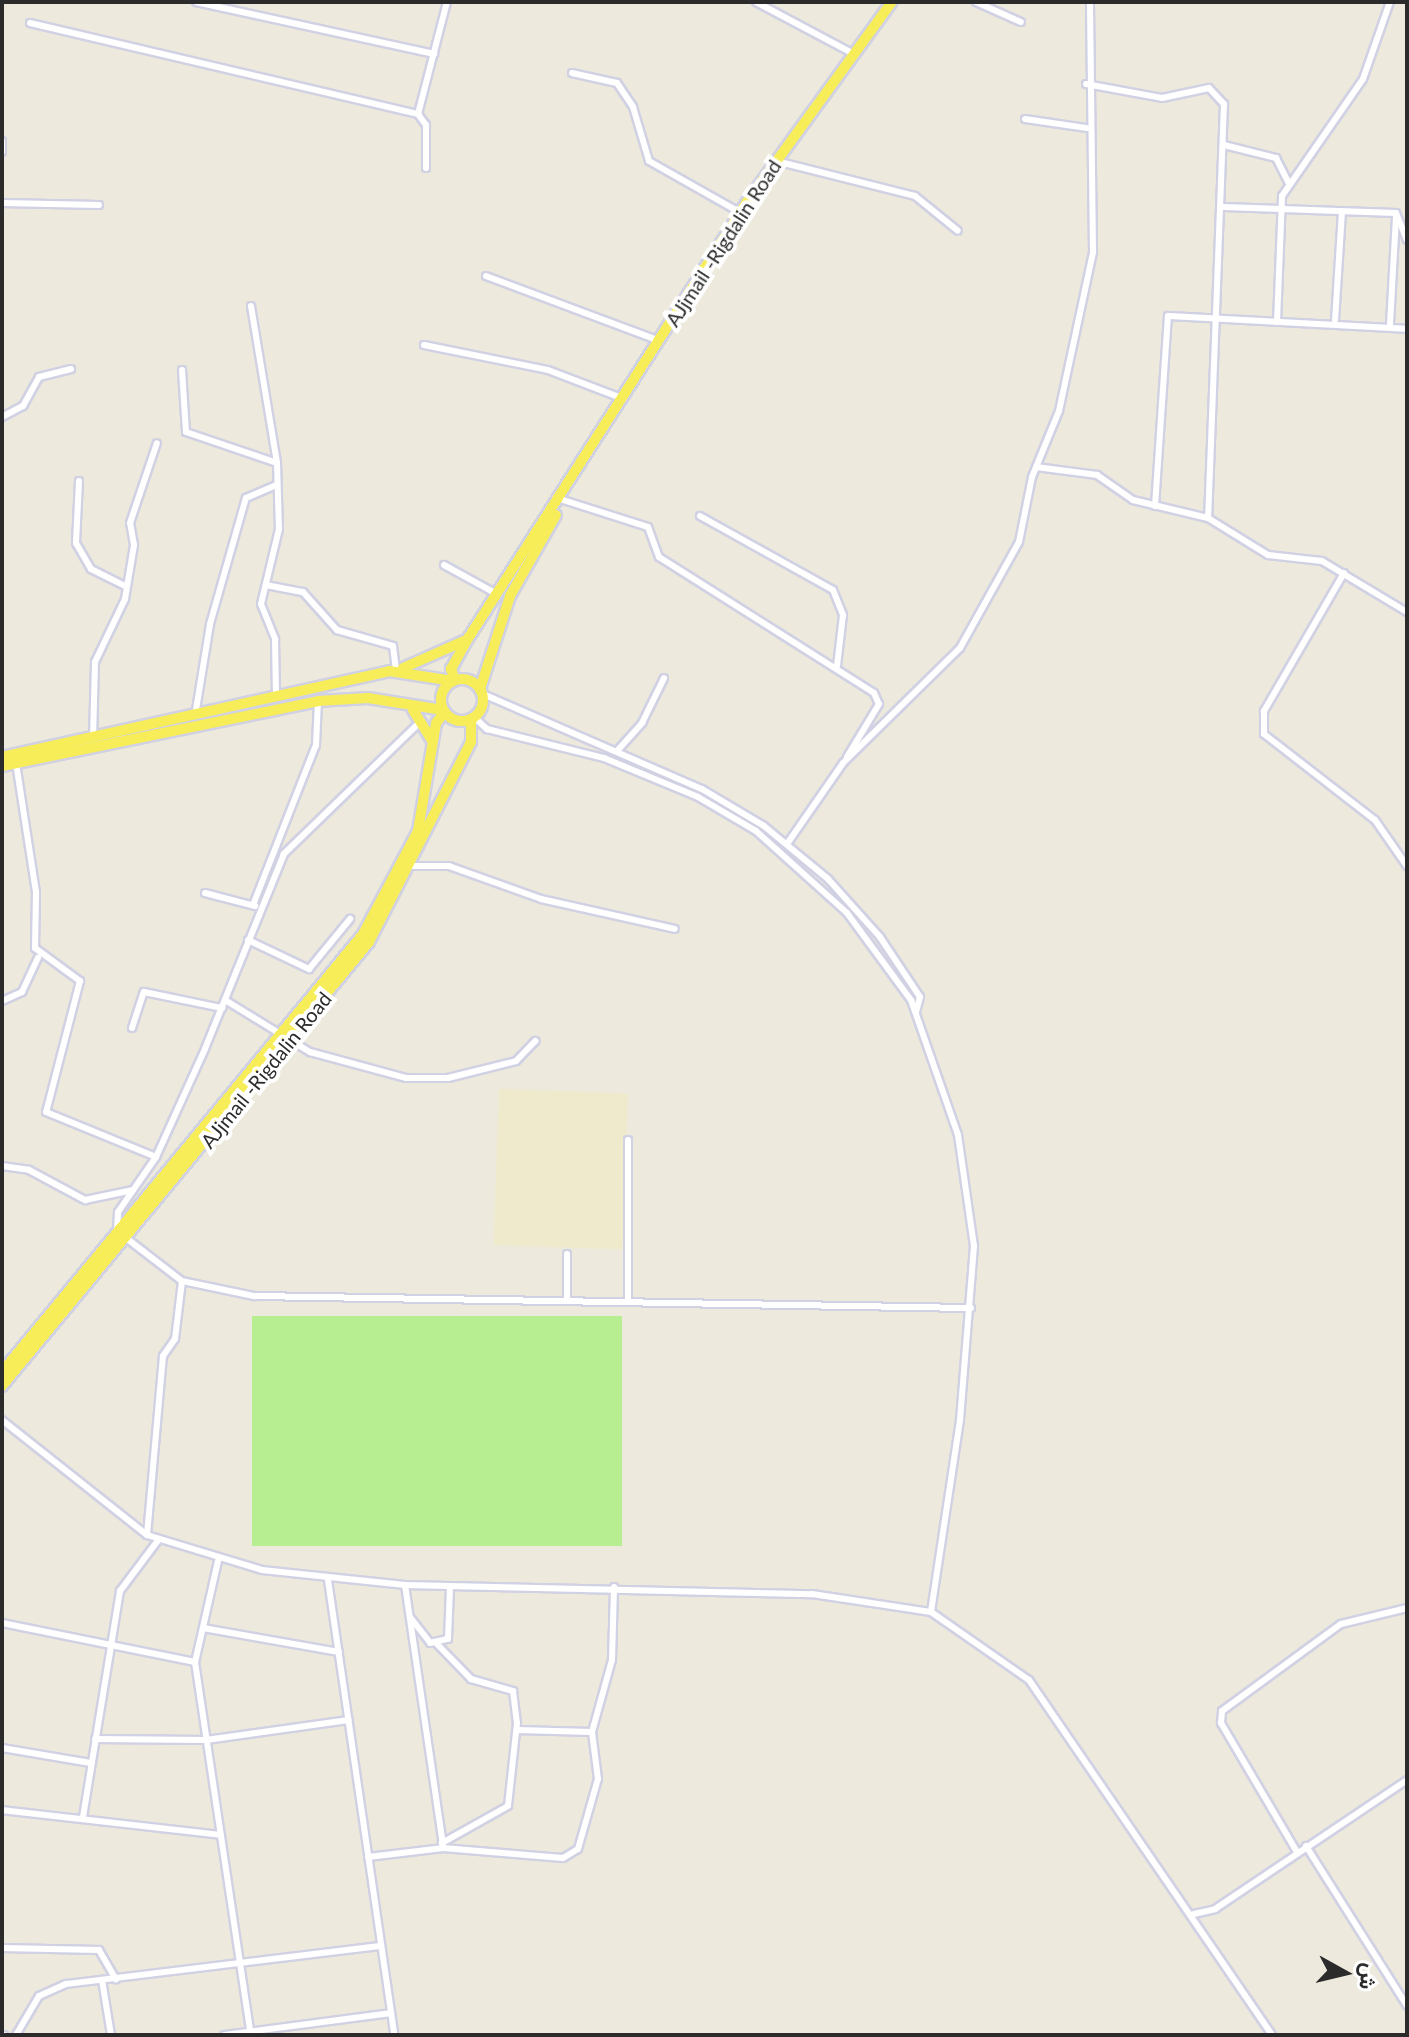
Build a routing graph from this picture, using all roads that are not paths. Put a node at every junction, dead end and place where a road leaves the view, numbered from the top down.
1 (196, 2) edge
2 (447, 2) edge
3 (756, 2) edge
4 (892, 2) edge
5 (976, 2) edge
6 (1090, 2) edge
7 (1390, 2) edge
8 (1021, 22) dead end
9 (30, 23) dead end
10 (852, 53) junction
11 (434, 54) junction
12 (572, 73) dead end
13 (1086, 84) junction
14 (418, 114) junction
15 (1025, 119) dead end
16 (1087, 128) junction
17 (2, 141) edge
18 (1224, 145) junction
19 (2, 152) edge
20 (776, 161) junction
21 (426, 168) dead end
22 (1288, 182) junction
23 (2, 203) edge
24 (99, 205) dead end
25 (1224, 207) junction
26 (1280, 209) junction
27 (1342, 212) junction
28 (741, 213) junction
29 (1396, 213) junction
30 (958, 231) dead end
31 (1407, 240) edge
32 (486, 276) dead end
33 (251, 306) dead end
34 (1217, 314) junction
35 (1335, 320) junction
36 (1277, 322) junction
37 (1390, 324) junction
38 (1407, 329) edge
39 (660, 341) junction
40 (424, 345) dead end
41 (71, 369) dead end
42 (182, 370) dead end
43 (624, 399) junction
44 (2, 417) edge
45 (157, 443) dead end
46 (277, 463) junction
47 (1036, 467) junction
48 (79, 481) dead end
49 (276, 485) junction
50 (564, 497) junction
51 (1155, 506) junction
52 (700, 516) dead end
53 (1208, 518) junction
54 (444, 565) dead end
55 (1344, 573) junction
56 (266, 585) junction
57 (127, 587) junction
58 (497, 594) junction
59 (1407, 612) edge
60 (469, 637) junction
61 (837, 666) junction
62 (392, 670) junction
63 (664, 678) dead end
64 (454, 680) junction
65 (481, 691) junction
66 (277, 698) junction
67 (292, 700) junction
68 (318, 701) junction
69 (404, 704) junction
70 (444, 711) junction
71 (195, 716) junction
72 (472, 718) junction
73 (423, 720) junction
74 (93, 739) junction
75 (617, 751) junction
76 (432, 752) junction
77 (2, 757) edge
78 (16, 763) junction
79 (843, 763) junction
80 (2, 766) edge
81 (700, 793) junction
82 (787, 844) junction
83 (412, 866) junction
84 (1407, 866) edge
85 (205, 893) dead end
86 (257, 906) junction
87 (350, 919) dead end
88 (675, 929) dead end
89 (248, 940) junction
90 (38, 957) junction
91 (2, 1001) edge
92 (224, 1004) junction
93 (916, 1014) junction
94 (132, 1028) dead end
95 (287, 1037) junction
96 (535, 1041) dead end
97 (628, 1140) dead end
98 (156, 1157) junction
99 (2, 1166) edge
100 (135, 1190) junction
101 (120, 1234) junction
102 (567, 1254) dead end
103 (182, 1281) junction
104 (567, 1298) junction
105 (628, 1299) junction
106 (971, 1308) junction
107 (2, 1372) edge
108 (2, 1386) edge
109 (2, 1420) edge
110 (147, 1535) junction
111 (159, 1539) junction
112 (218, 1561) junction
113 (328, 1580) junction
114 (405, 1585) junction
115 (450, 1587) junction
116 (614, 1587) junction
117 (1407, 1608) edge
118 (931, 1612) junction
119 (409, 1615) junction
120 (2, 1623) edge
121 (203, 1628) junction
122 (437, 1644) junction
123 (109, 1646) junction
124 (339, 1652) junction
125 (195, 1662) junction
126 (349, 1720) junction
127 (517, 1730) junction
128 (592, 1732) junction
129 (95, 1739) junction
130 (206, 1740) junction
131 (2, 1748) edge
132 (91, 1763) junction
133 (1407, 1780) edge
134 (2, 1810) edge
135 (83, 1817) junction
136 (220, 1835) junction
137 (443, 1846) junction
138 (1306, 1846) junction
139 (1297, 1852) junction
140 (368, 1857) junction
141 (1194, 1914) junction
142 (381, 1946) junction
143 (2, 1948) edge
144 (239, 1965) junction
145 (116, 1979) junction
146 (102, 1980) junction
147 (1407, 2006) edge
148 (391, 2013) junction
149 (250, 2032) junction
150 (16, 2035) edge
151 (111, 2035) edge
152 (224, 2035) edge
153 (394, 2035) edge
154 (1272, 2035) edge

1 - 11 street
2 - 11 street
3 - 10 street
4 - 10 main road, AJjmail -Rigdalin Road
5 - 8 street
6 - 13 street
7 - 22 street
9 - 14 street
10 - 20 main road, AJjmail -Rigdalin Road
11 - 14 street
12 - 28 street
13 - 16 street
13 - 18 street
14 - 21 street
15 - 16 street
16 - 47 street
17 - 19 street
18 - 22 street
18 - 25 street
20 - 28 main road, AJjmail -Rigdalin Road
20 - 30 street
22 - 26 street
23 - 24 street
25 - 26 street
25 - 34 street
26 - 27 street
26 - 36 street
27 - 29 street
27 - 35 street
28 - 39 main road, AJjmail -Rigdalin Road
29 - 31 street
29 - 37 street
32 - 39 street
33 - 46 street
34 - 36 street
34 - 51 street
34 - 53 street
35 - 36 street
35 - 37 street
37 - 38 street
39 - 43 main road, AJjmail -Rigdalin Road
40 - 43 street
41 - 44 street
42 - 46 street
43 - 50 main road, AJjmail -Rigdalin Road
45 - 57 street
46 - 49 street
47 - 51 street
47 - 79 street
48 - 57 street
49 - 56 street
49 - 71 street
50 - 58 main road, AJjmail -Rigdalin Road
50 - 61 street
50 - 65 main road, AJjmail -Rigdalin Road
51 - 53 street
52 - 61 street
53 - 55 street
54 - 58 street
55 - 59 street
55 - 84 street
56 - 62 street
56 - 66 street
57 - 74 street
58 - 60 main road, AJjmail -Rigdalin Road
60 - 62 main road
60 - 64 main road, AJjmail -Rigdalin Road
61 - 79 street
62 - 64 main road
62 - 67 main road
63 - 75 street
64 - 65 main road
64 - 70 main road, AJjmail -Rigdalin Road
65 - 72 main road, AJjmail -Rigdalin Road
65 - 75 street
66 - 67 main road
66 - 71 main road
67 - 68 main road
67 - 78 main road
68 - 69 main road
68 - 86 street
69 - 70 main road
69 - 73 main road
70 - 72 main road
70 - 76 main road, AJjmail -Rigdalin Road
71 - 74 main road
72 - 81 street
72 - 83 main road, AJjmail -Rigdalin Road
73 - 76 main road
73 - 86 street
74 - 77 main road
75 - 81 street
76 - 95 main road, AJjmail -Rigdalin Road
78 - 80 main road
78 - 90 street
79 - 82 street
81 - 82 street
81 - 93 street
82 - 93 street
83 - 88 street
83 - 95 main road, AJjmail -Rigdalin Road
85 - 86 street
86 - 89 street
87 - 89 street
89 - 92 street
90 - 91 street
90 - 98 street
92 - 94 street
92 - 95 street
92 - 98 street
93 - 106 street
95 - 96 street
95 - 101 main road, AJjmail -Rigdalin Road
97 - 105 street
98 - 100 street
99 - 100 street
100 - 101 street
101 - 103 street
101 - 107 main road, AJjmail -Rigdalin Road
101 - 108 main road, AJjmail -Rigdalin Road
102 - 104 street
103 - 104 street
103 - 110 street
104 - 105 street
105 - 106 street
106 - 118 street
109 - 110 street
110 - 111 street
111 - 112 street
111 - 123 street
112 - 113 street
112 - 121 street
113 - 114 street
113 - 124 street
114 - 115 street
114 - 119 street
115 - 116 street
115 - 122 street
116 - 118 street
116 - 128 street
117 - 139 street
118 - 141 street
119 - 122 street
119 - 137 street
120 - 123 street
121 - 124 street
121 - 125 street
122 - 127 street
123 - 125 street
123 - 129 street
124 - 126 street
125 - 130 street
126 - 130 street
126 - 140 street
127 - 128 street
127 - 137 street
128 - 137 street
129 - 130 street
129 - 132 street
130 - 136 street
131 - 132 street
132 - 135 street
133 - 138 street
134 - 135 street
135 - 136 street
136 - 144 street
137 - 140 street
138 - 139 street
138 - 147 street
139 - 141 street
140 - 142 street
141 - 154 street
142 - 144 street
142 - 148 street
143 - 145 street
144 - 145 street
144 - 149 street
145 - 146 street
146 - 150 street
146 - 151 street
148 - 149 street
148 - 153 street
149 - 152 street

